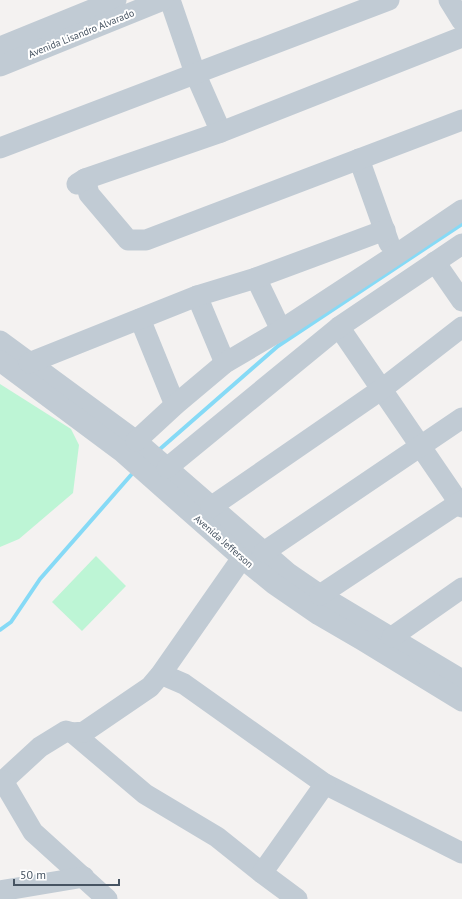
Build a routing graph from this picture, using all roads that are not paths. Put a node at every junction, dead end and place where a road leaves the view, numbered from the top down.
1 (116, 0) edge
2 (163, 0) edge
3 (170, 0) edge
4 (389, 0) edge
5 (449, 0) edge
6 (83, 6) edge
7 (462, 21) edge
8 (462, 37) edge
9 (0, 47) edge
10 (0, 66) edge
11 (195, 73) junction
12 (462, 120) edge
13 (221, 132) junction
14 (0, 148) edge
15 (359, 159) junction
16 (462, 210) edge
17 (384, 230) junction
18 (462, 244) edge
19 (394, 256) junction
20 (434, 262) junction
21 (256, 278) junction
22 (197, 296) junction
23 (462, 301) edge
24 (140, 319) junction
25 (339, 327) junction
26 (462, 327) edge
27 (281, 330) junction
28 (0, 341) edge
29 (0, 361) edge
30 (29, 363) junction
31 (225, 363) junction
32 (382, 389) junction
33 (175, 405) junction
34 (462, 418) edge
35 (136, 441) junction
36 (421, 446) junction
37 (167, 468) junction
38 (461, 503) edge
39 (211, 507) junction
40 (264, 552) junction
41 (242, 558) junction
42 (462, 588) edge
43 (320, 595) junction
44 (392, 637) junction
45 (160, 674) junction
46 (462, 680) edge
47 (462, 701) edge
48 (73, 733) junction
49 (1, 781) edge
50 (325, 784) junction
51 (462, 853) edge
52 (262, 873) junction
53 (84, 877) junction
54 (0, 891) edge
55 (107, 899) edge
56 (297, 899) edge

1 - 6 street, Avenida Lisandro Alvarado
2 - 10 street, Avenida Lisandro Alvarado
3 - 11 street
4 - 11 street
5 - 7 street
6 - 9 street, Avenida Lisandro Alvarado
8 - 13 street
11 - 13 street
11 - 14 street
12 - 15 street
13 - 15 street
15 - 17 street
16 - 19 street
17 - 19 street
17 - 21 street
18 - 20 street
19 - 27 street
20 - 23 street
20 - 25 street
21 - 22 street
21 - 27 street
22 - 24 street
22 - 31 street
24 - 30 street
24 - 33 street
25 - 32 street
25 - 37 street
26 - 32 street
27 - 31 street
28 - 30 street, Avenida Jefferson
29 - 41 street, Avenida Jefferson
30 - 35 street, Avenida Jefferson
31 - 33 street
32 - 36 street
32 - 39 street
33 - 35 street
34 - 36 street
35 - 37 street, Avenida Jefferson
36 - 38 street
36 - 40 street
37 - 39 street, Avenida Jefferson
38 - 43 street
39 - 40 street, Avenida Jefferson
40 - 43 street, Avenida Jefferson
41 - 45 street
41 - 47 street, Avenida Jefferson
42 - 44 street
43 - 44 street, Avenida Jefferson
44 - 46 street, Avenida Jefferson
45 - 48 street
45 - 50 street
48 - 49 street
48 - 52 street
49 - 53 street
50 - 51 street
50 - 52 street
52 - 56 street
53 - 54 street
53 - 55 street

